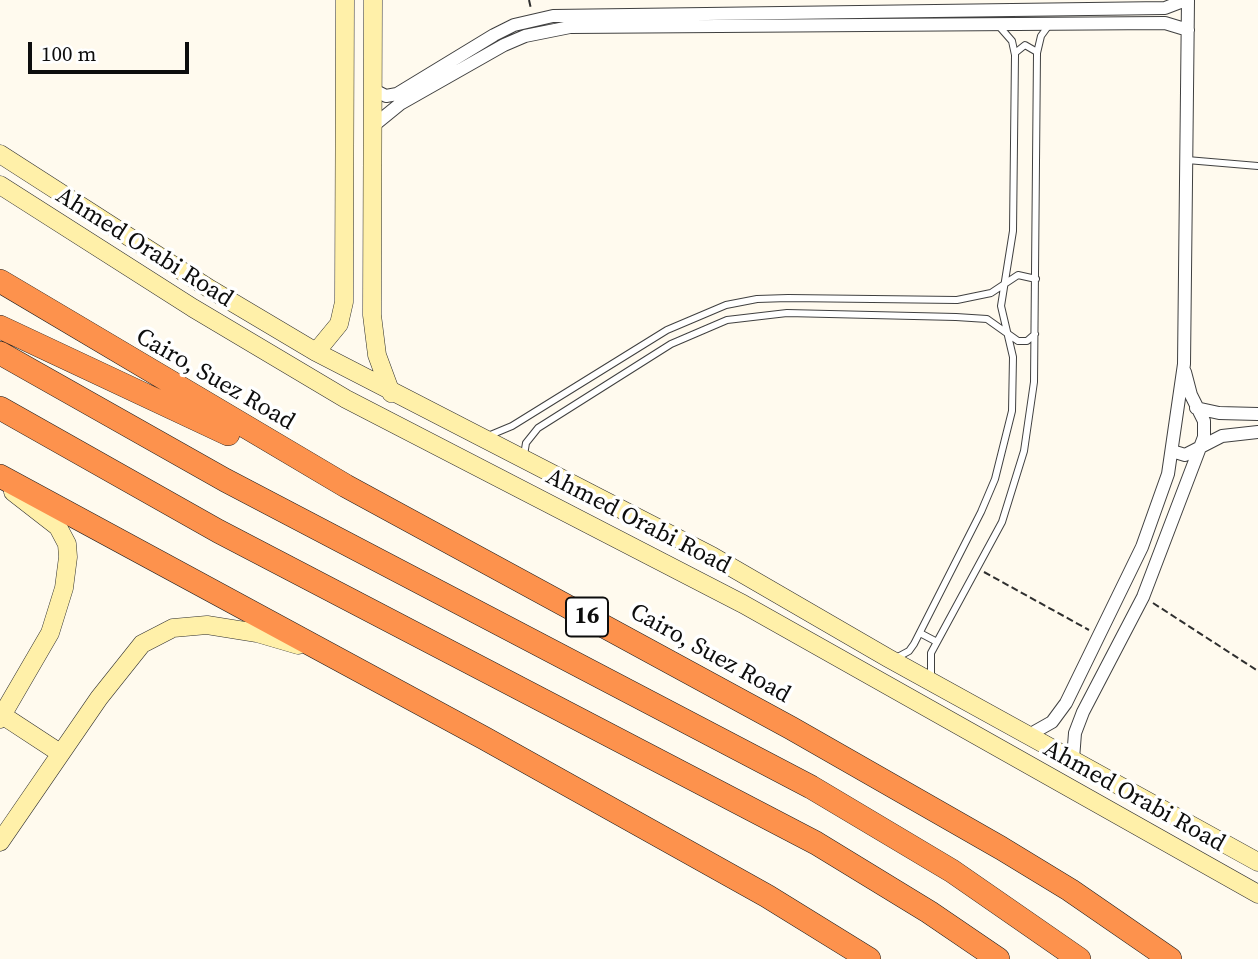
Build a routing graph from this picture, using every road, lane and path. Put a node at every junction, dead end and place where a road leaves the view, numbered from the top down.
1 (345, 0) edge
2 (373, 0) edge
3 (1187, 0) edge
4 (1166, 8) junction
5 (1165, 23) junction
6 (996, 24) junction
7 (1050, 24) junction
8 (1188, 30) junction
9 (1038, 53) junction
10 (1015, 55) junction
11 (372, 89) junction
12 (373, 126) junction
13 (0, 154) edge
14 (1187, 160) junction
15 (1258, 166) edge
16 (0, 185) edge
17 (107, 223) junction
18 (92, 244) junction
19 (371, 248) junction
20 (345, 249) junction
21 (1036, 279) junction
22 (0, 281) edge
23 (1005, 282) junction
24 (957, 300) junction
25 (956, 317) junction
26 (0, 327) edge
27 (1007, 334) junction
28 (1035, 334) junction
29 (316, 352) junction
30 (0, 353) edge
31 (1184, 364) junction
32 (391, 393) junction
33 (0, 408) edge
34 (1199, 410) junction
35 (1177, 412) junction
36 (1258, 414) edge
37 (526, 417) junction
38 (538, 428) junction
39 (1258, 432) edge
40 (481, 439) junction
41 (1172, 451) junction
42 (1196, 452) junction
43 (524, 460) junction
44 (0, 478) edge
45 (346, 486) junction
46 (712, 556) junction
47 (977, 568) junction
48 (699, 581) junction
49 (1143, 597) junction
50 (920, 633) junction
51 (1099, 636) junction
52 (937, 642) junction
53 (330, 656) junction
54 (888, 658) junction
55 (1258, 671) edge
56 (933, 683) junction
57 (1066, 703) junction
58 (1083, 712) junction
59 (1, 717) edge
60 (1030, 735) junction
61 (60, 752) junction
62 (1073, 759) junction
63 (1198, 829) junction
64 (0, 842) edge
65 (1185, 854) junction
66 (1258, 862) edge
67 (1258, 894) edge
68 (869, 959) edge
69 (999, 959) edge
70 (1079, 959) edge
71 (1170, 959) edge

1 - 20 street
2 - 11 street
3 - 4 street
3 - 8 street
4 - 5 street
4 - 11 street
5 - 7 street
5 - 8 street
6 - 7 street
6 - 10 lane
6 - 12 street
7 - 9 lane
8 - 14 street
9 - 10 lane
9 - 21 lane
10 - 23 lane
11 - 12 street
12 - 19 street
13 - 17 street, Ahmed Orabi Road
14 - 15 lane
14 - 31 street
16 - 18 street, Ahmed Orabi Road
17 - 18 street
17 - 29 street, Ahmed Orabi Road
18 - 48 street, Ahmed Orabi Road
19 - 20 street
19 - 32 street
20 - 29 street
21 - 23 lane
21 - 28 lane
22 - 45 highway, Cairo, Suez Road / 16
23 - 24 lane
23 - 27 lane
24 - 25 lane
24 - 37 lane
25 - 27 lane
25 - 38 lane
26 - 45 highway
27 - 28 lane
27 - 50 lane
28 - 47 lane
29 - 32 street, Ahmed Orabi Road
30 - 70 highway, 16
31 - 34 street
31 - 35 street
32 - 40 street, Ahmed Orabi Road
33 - 69 highway
34 - 35 street
34 - 36 street
34 - 42 street
35 - 41 street
37 - 38 lane
37 - 40 lane
38 - 43 lane
39 - 42 street
40 - 43 street, Ahmed Orabi Road
41 - 42 street
41 - 51 street
42 - 49 street
43 - 46 street, Ahmed Orabi Road
44 - 53 highway
44 - 59 street
45 - 71 highway, Cairo, Suez Road / 16
46 - 48 street
46 - 54 street, Ahmed Orabi Road
47 - 51 path
47 - 52 lane
48 - 65 street, Ahmed Orabi Road
49 - 55 path
49 - 58 street
50 - 52 lane
50 - 54 lane
51 - 57 street
52 - 56 lane
53 - 61 street
53 - 68 highway
54 - 56 street, Ahmed Orabi Road
56 - 60 street, Ahmed Orabi Road
57 - 58 street
57 - 60 street
58 - 62 street
59 - 61 street
60 - 62 street, Ahmed Orabi Road
61 - 64 street
62 - 63 street, Ahmed Orabi Road
63 - 65 street
63 - 66 street, Ahmed Orabi Road
65 - 67 street, Ahmed Orabi Road

